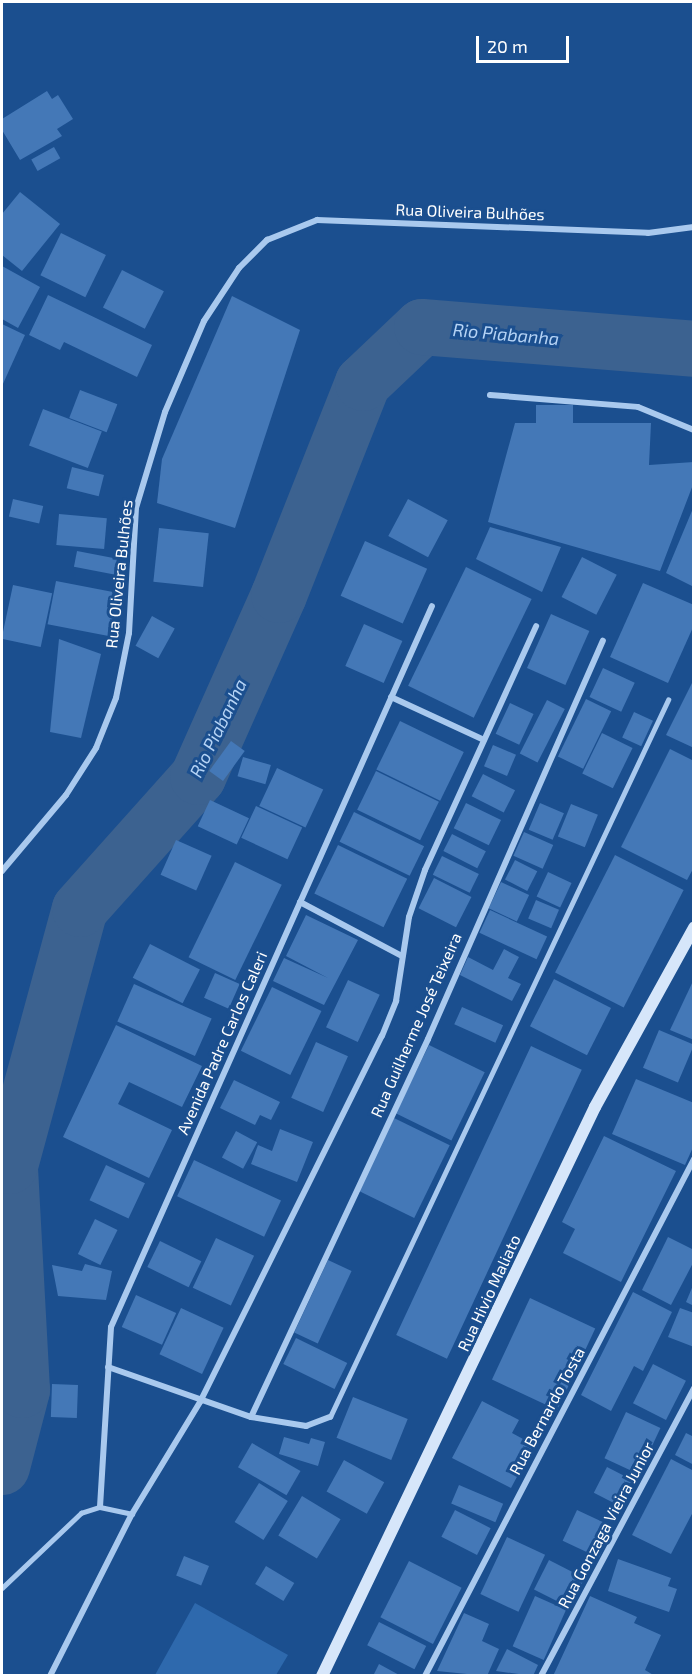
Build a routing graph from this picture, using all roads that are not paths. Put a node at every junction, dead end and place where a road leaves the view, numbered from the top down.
1 (693, 227) edge
2 (490, 395) dead end
3 (693, 430) edge
4 (432, 606) dead end
5 (536, 626) dead end
6 (603, 641) dead end
7 (391, 698) junction
8 (668, 700) dead end
9 (484, 740) junction
10 (2, 871) edge
11 (300, 902) junction
12 (693, 928) edge
13 (402, 956) junction
14 (693, 1159) edge
15 (108, 1367) junction
16 (693, 1388) edge
17 (200, 1402) junction
18 (250, 1417) junction
19 (330, 1417) joint
20 (100, 1507) junction
21 (132, 1514) junction
22 (2, 1588) edge
23 (50, 1676) edge
24 (322, 1676) edge
25 (425, 1676) edge
26 (541, 1676) edge

1 - 10 street, Rua Oliveira Bulhões
2 - 3 street
4 - 7 street, Avenida Padre Carlos Caleri
5 - 9 street, Rua Guilherme José Teixeira
6 - 18 street, Rua Guilherme José Teixeira
7 - 9 street
7 - 11 street, Avenida Padre Carlos Caleri
8 - 19 lane
9 - 13 street, Rua Guilherme José Teixeira
11 - 13 street
11 - 15 street, Avenida Padre Carlos Caleri
12 - 24 street, Rua Hivio Maliato
13 - 17 street, Rua Guilherme José Teixeira
14 - 25 street, Rua Bernardo Tosta
15 - 17 street
15 - 20 street, Avenida Padre Carlos Caleri
16 - 26 street, Rua Gonzaga Vieira Junior
17 - 18 street
17 - 21 street, Rua Guilherme José Teixeira
18 - 19 street
20 - 21 lane
20 - 22 lane
21 - 23 street, Rua Guilherme José Teixeira

